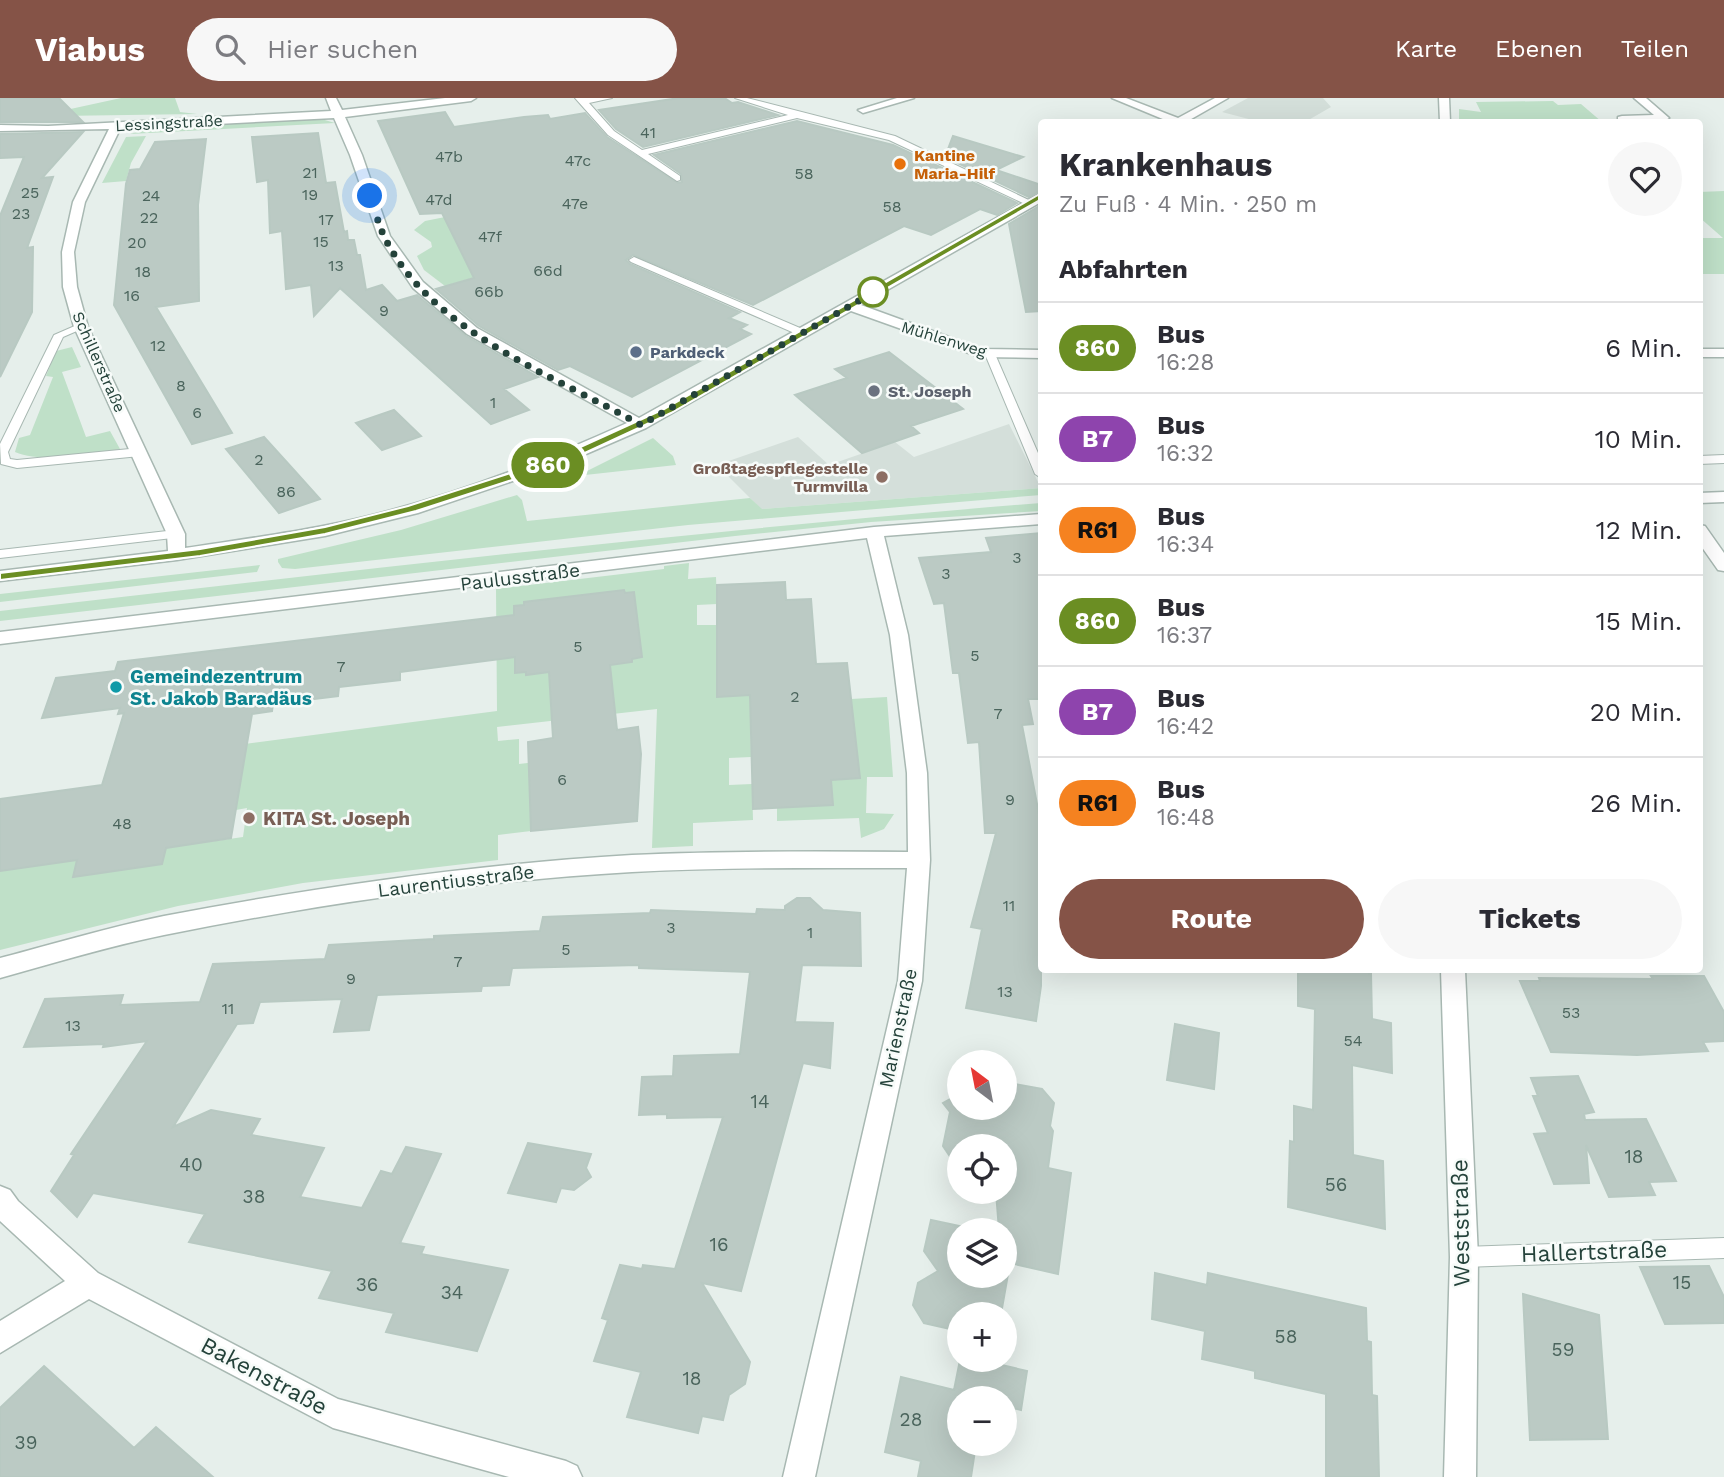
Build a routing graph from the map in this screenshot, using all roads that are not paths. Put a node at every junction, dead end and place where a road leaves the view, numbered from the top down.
1 (331, 98) edge
2 (471, 98) edge
3 (608, 98) edge
4 (739, 98) edge
5 (909, 98) edge
6 (1117, 98) edge
7 (1223, 98) edge
8 (1444, 98) edge
9 (1639, 98) edge
10 (581, 100) edge
11 (863, 110) dead end
12 (339, 114) junction
13 (796, 116) junction
14 (1171, 119) edge
15 (1184, 119) edge
16 (1445, 119) edge
17 (1622, 119) dead end
18 (116, 126) junction
19 (0, 128) edge
20 (642, 153) junction
21 (677, 178) dead end
22 (1035, 200) edge
23 (634, 260) dead end
24 (849, 306) junction
25 (81, 327) junction
26 (803, 333) junction
27 (1703, 353) edge
28 (1724, 353) edge
29 (1038, 354) edge
30 (990, 355) junction
31 (641, 425) junction
32 (140, 452) junction
33 (1724, 459) edge
34 (1703, 460) edge
35 (1038, 467) edge
36 (1703, 498) edge
37 (1724, 498) edge
38 (1038, 519) edge
39 (874, 533) junction
40 (176, 534) junction
41 (1703, 536) edge
42 (0, 554) edge
43 (177, 555) junction
44 (1724, 566) edge
45 (0, 576) edge
46 (0, 638) edge
47 (919, 860) junction
48 (0, 968) edge
49 (1453, 973) edge
50 (0, 1199) edge
51 (1724, 1248) edge
52 (1464, 1257) junction
53 (88, 1283) junction
54 (0, 1338) edge
55 (566, 1477) edge
56 (799, 1477) edge
57 (1460, 1477) edge

1 - 12 street
2 - 12 street, Lessingstraße
3 - 10 lane
4 - 13 lane
5 - 11 street
6 - 14 street
7 - 15 street
8 - 16 street
9 - 17 street
10 - 20 lane
12 - 18 street, Lessingstraße
12 - 31 street
13 - 20 lane
13 - 22 lane
18 - 19 street, Lessingstraße
18 - 25 street, Schillerstraße
20 - 21 lane
22 - 24 street
23 - 26 lane
24 - 26 street
24 - 30 street, Mühlenweg
25 - 32 street, Schillerstraße
25 - 32 lane
26 - 31 street
27 - 28 street
29 - 30 street, Mühlenweg
30 - 35 lane
31 - 43 street
32 - 40 street, Schillerstraße
33 - 34 lane
36 - 37 street
38 - 39 street, Paulusstraße
39 - 46 street, Paulusstraße
39 - 47 street, Marienstraße
40 - 42 lane
40 - 43 street, Schillerstraße
41 - 44 street
43 - 45 street
47 - 48 street, Laurentiusstraße
47 - 56 street, Marienstraße
49 - 52 street, Weststraße
50 - 53 street, Bakenstraße
51 - 52 lane, Hallertstraße
52 - 57 street, Weststraße
53 - 54 street
53 - 55 street, Bakenstraße

